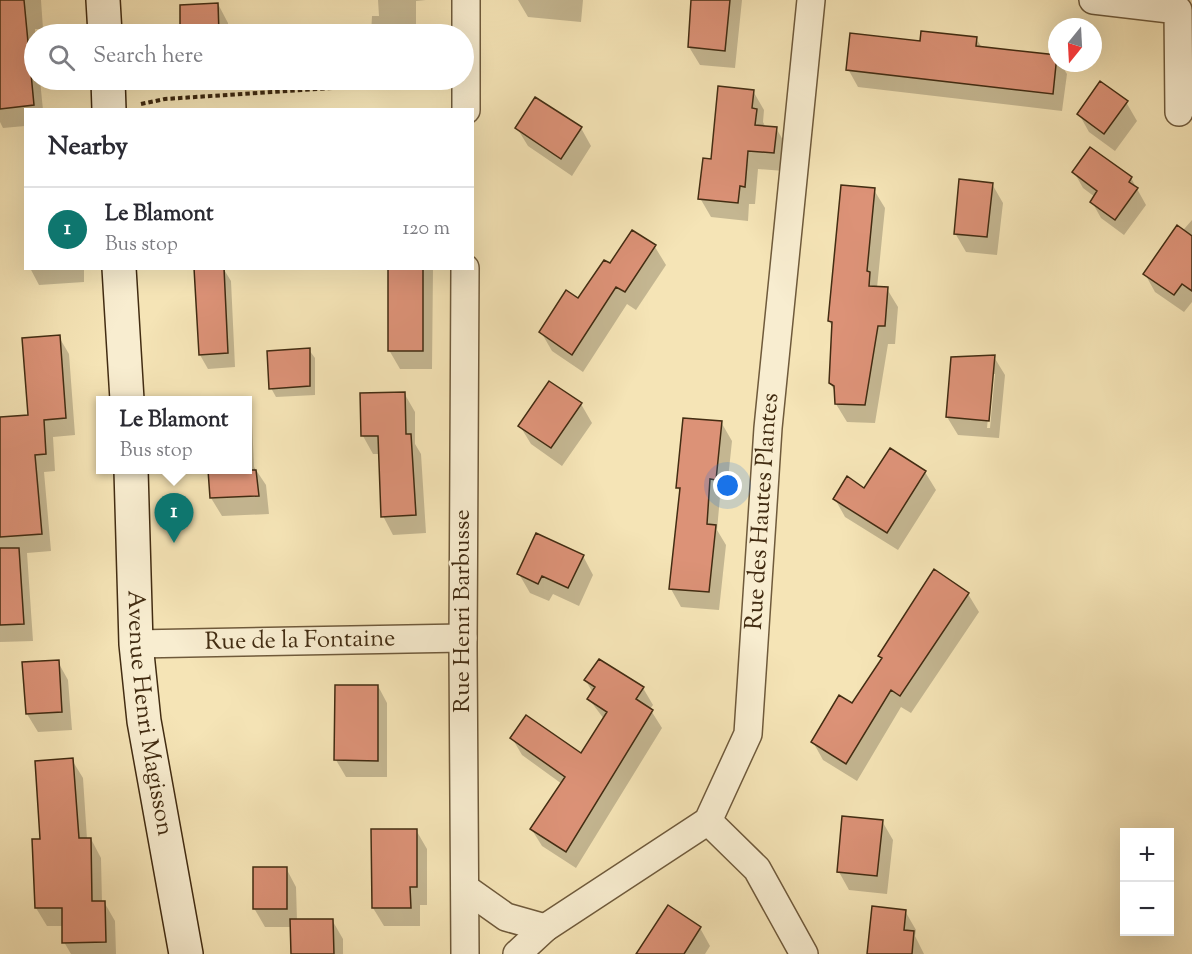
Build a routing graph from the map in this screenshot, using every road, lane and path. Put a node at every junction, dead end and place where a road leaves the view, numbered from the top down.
1 (103, 0) edge
2 (466, 0) edge
3 (811, 0) edge
4 (1094, 0) edge
5 (104, 24) edge
6 (466, 24) edge
7 (113, 90) edge
8 (302, 90) edge
9 (466, 90) edge
10 (122, 107) edge
11 (466, 108) edge
12 (1179, 112) dead end
13 (119, 270) edge
14 (465, 270) edge
15 (127, 396) edge
16 (131, 474) edge
17 (463, 638) junction
18 (136, 644) junction
19 (708, 821) junction
20 (465, 888) junction
21 (544, 928) junction
22 (186, 954) edge
23 (465, 954) edge
24 (518, 954) edge
25 (804, 954) edge

1 - 5 main road
2 - 6 street
3 - 19 street, Rue des Hautes Plantes
4 - 12 street
7 - 10 main road
8 - 10 path
9 - 11 street
13 - 15 main road
14 - 17 street, Rue Henri Barbusse
16 - 18 main road, Avenue Henri Magisson
17 - 18 street, Rue de la Fontaine
17 - 20 street, Rue Henri Barbusse
18 - 22 main road, Avenue Henri Magisson
19 - 21 street
19 - 25 street
20 - 21 street
20 - 23 street, Rue Henri Barbusse
21 - 24 street

